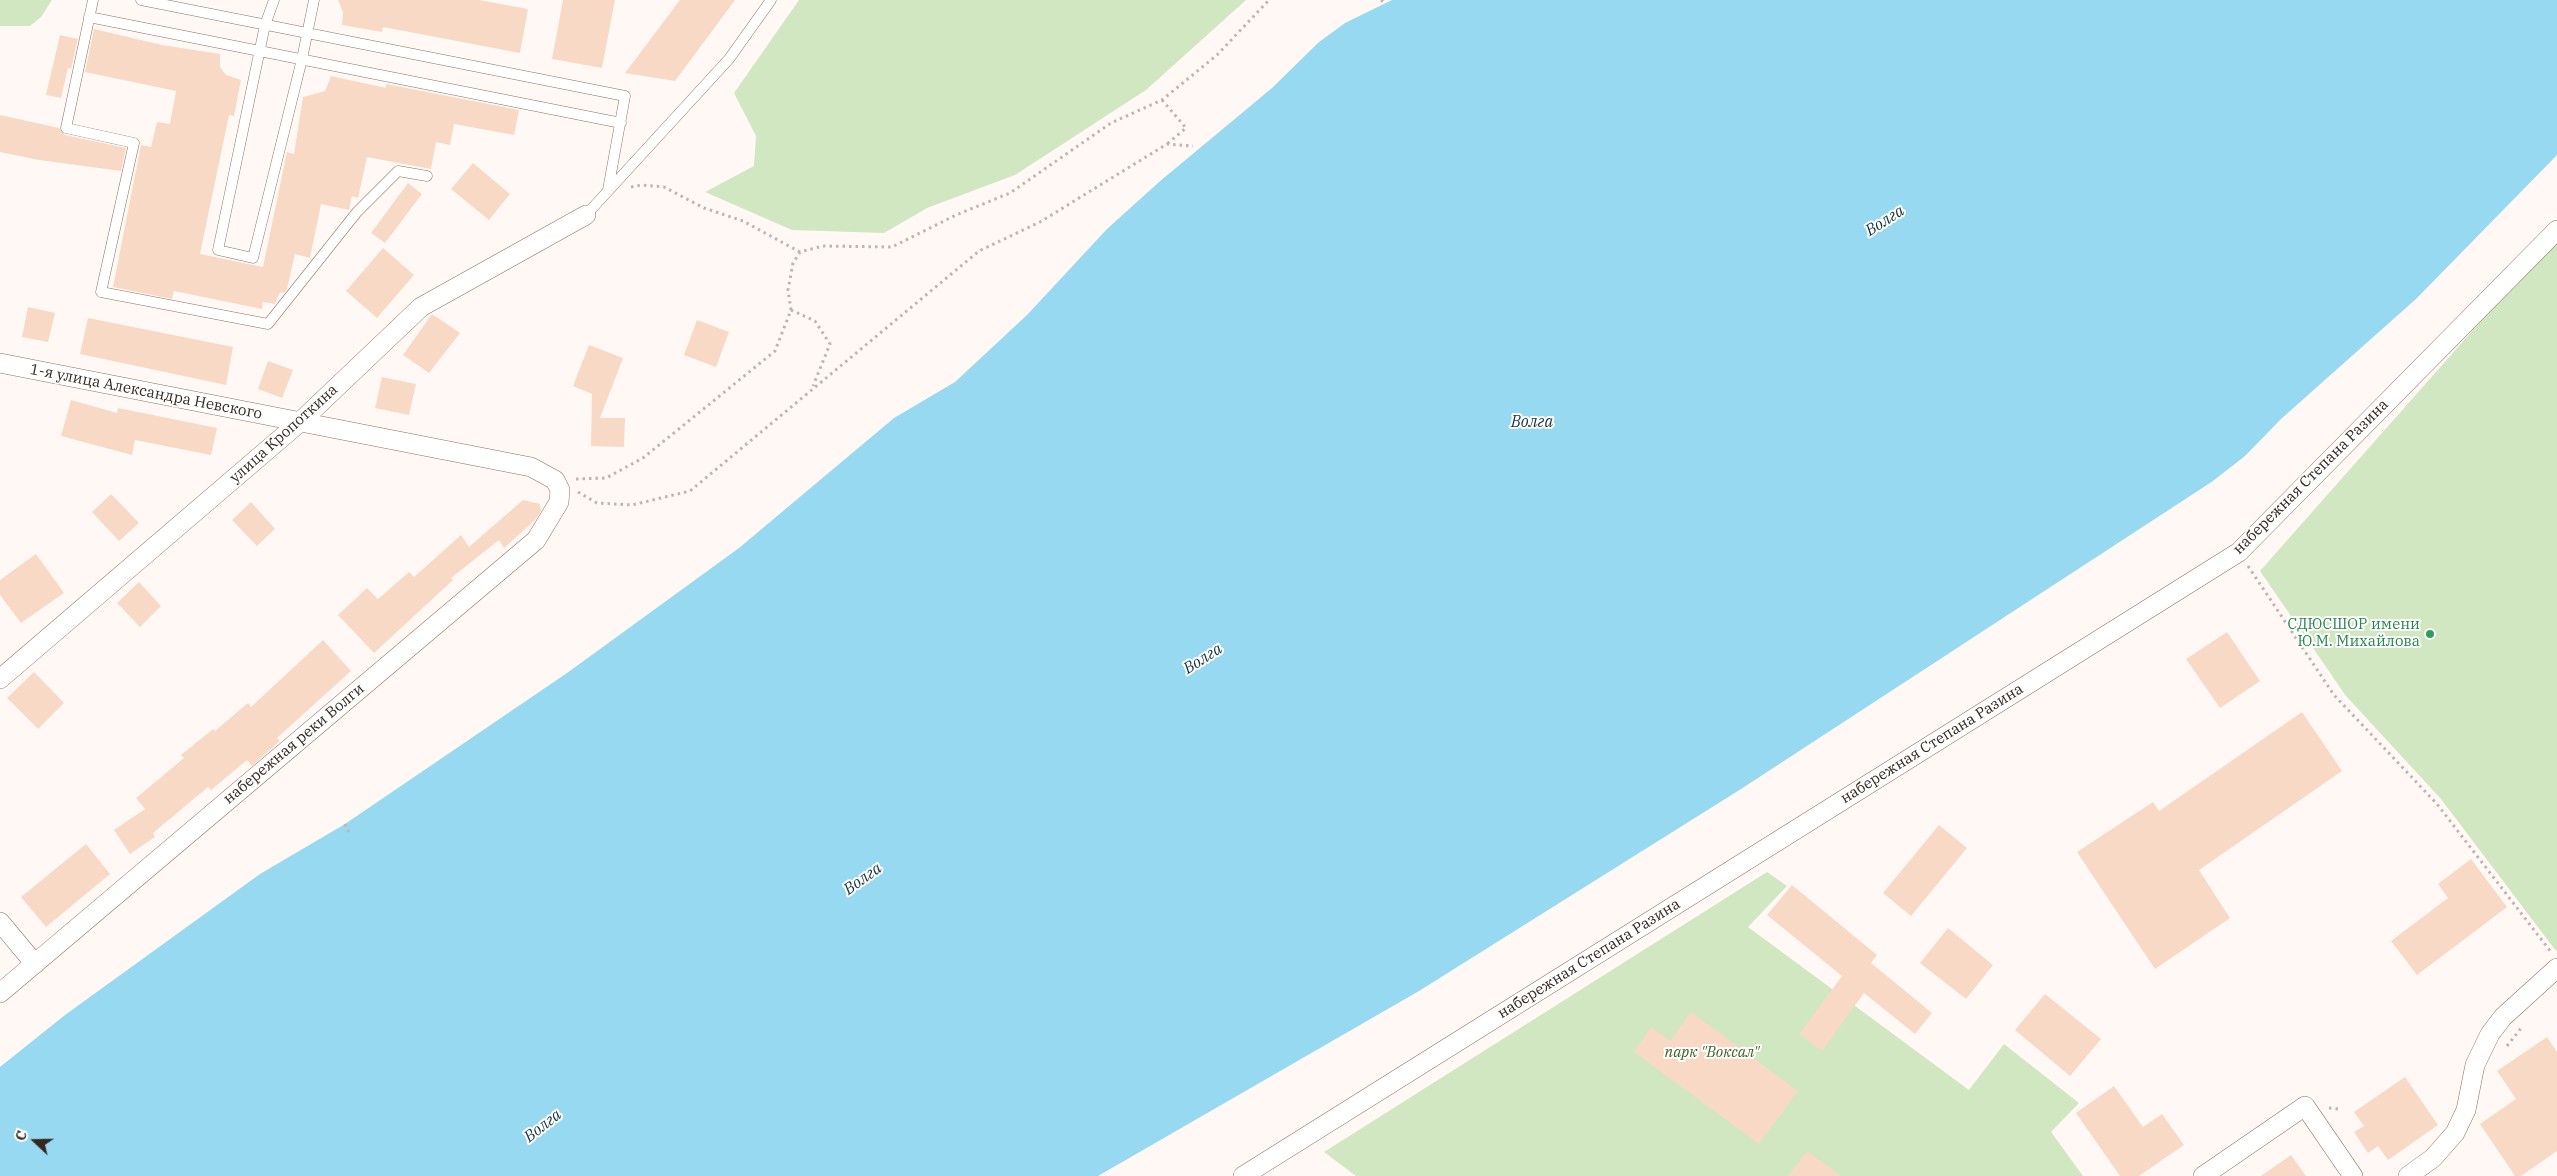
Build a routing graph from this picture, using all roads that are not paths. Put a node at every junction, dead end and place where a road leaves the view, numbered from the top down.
1 (93, 0) edge
2 (141, 0) edge
3 (274, 0) edge
4 (314, 0) edge
5 (771, 0) edge
6 (89, 17) junction
7 (265, 25) junction
8 (306, 33) junction
9 (261, 51) junction
10 (302, 60) junction
11 (621, 123) junction
12 (427, 176) dead end
13 (608, 190) junction
14 (586, 215) joint
15 (2557, 230) edge
16 (0, 363) edge
17 (300, 422) junction
18 (555, 480) joint
19 (0, 680) edge
20 (0, 922) edge
21 (2554, 961) edge
22 (35, 964) junction
23 (0, 993) edge
24 (1243, 1176) edge
25 (2203, 1176) edge
26 (2353, 1176) edge
27 (2408, 1176) edge

1 - 6 lane
2 - 7 lane
3 - 7 lane
4 - 8 lane
5 - 13 lane
6 - 9 lane
6 - 12 lane
7 - 8 lane
7 - 9 lane
8 - 10 lane
8 - 11 lane
9 - 10 lane
9 - 10 lane
10 - 11 lane
11 - 13 lane
13 - 14 lane
14 - 17 street, улица Кропоткина
15 - 24 street, набережная Степана Разина
16 - 17 street, 1-я улица Александра Невского
17 - 18 street, 1-я улица Александра Невского
17 - 19 street, улица Кропоткина
18 - 22 street, набережная реки Волги
20 - 22 street
21 - 27 street
22 - 23 street, набережная реки Волги
25 - 26 street

